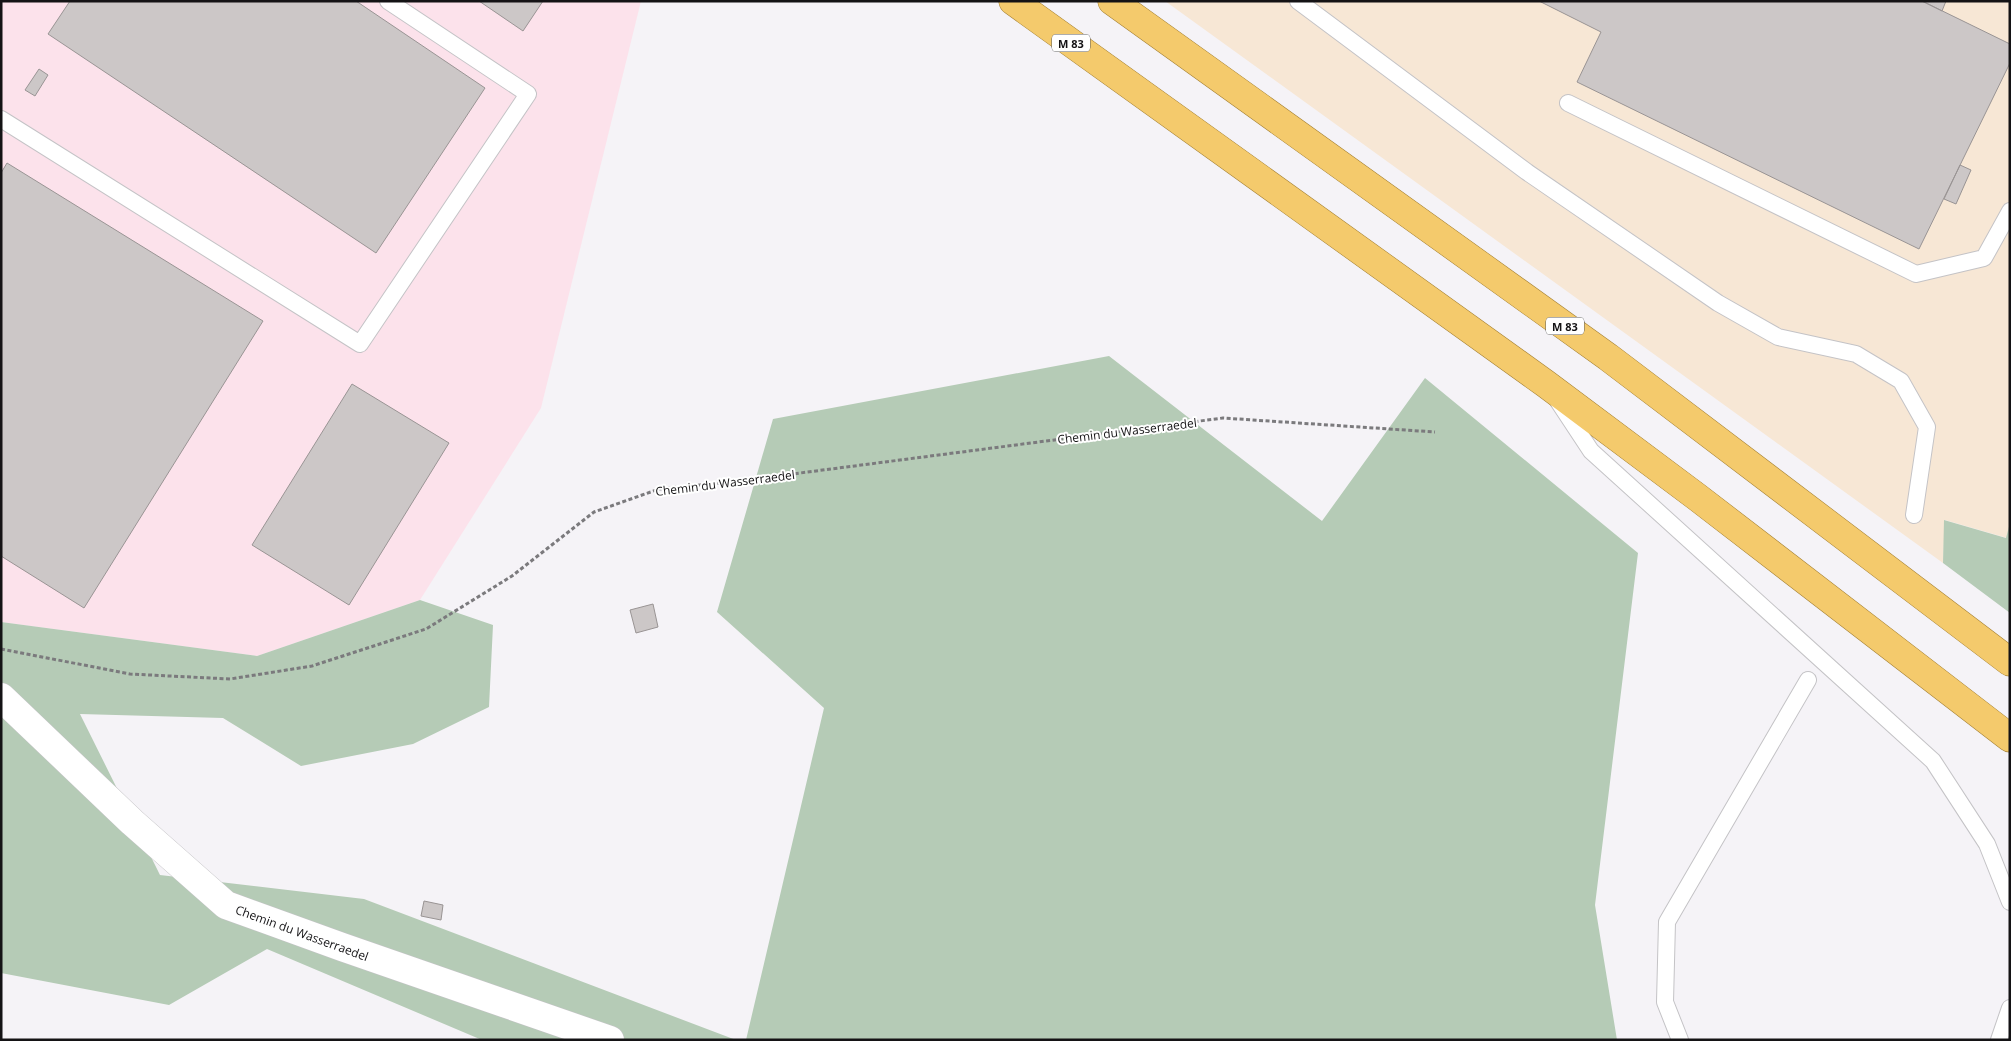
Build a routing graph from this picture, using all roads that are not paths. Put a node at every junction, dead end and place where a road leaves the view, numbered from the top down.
1 (388, 1) edge
2 (1013, 1) edge
3 (1112, 1) edge
4 (1298, 1) edge
5 (1568, 103) dead end
6 (1, 119) edge
7 (2010, 211) edge
8 (1546, 384) junction
9 (1914, 515) dead end
10 (2010, 662) edge
11 (1808, 680) dead end
12 (1, 698) edge
13 (2010, 738) edge
14 (2010, 902) edge
15 (2010, 1008) edge
16 (610, 1040) edge
17 (1680, 1040) edge
18 (1999, 1040) edge

1 - 6 lane
2 - 8 highway, M 83
3 - 10 highway, M 83
4 - 9 lane
5 - 7 lane
8 - 13 highway, M 83
8 - 14 lane
11 - 17 lane
12 - 16 street, Chemin du Wasserraedel
15 - 18 lane

